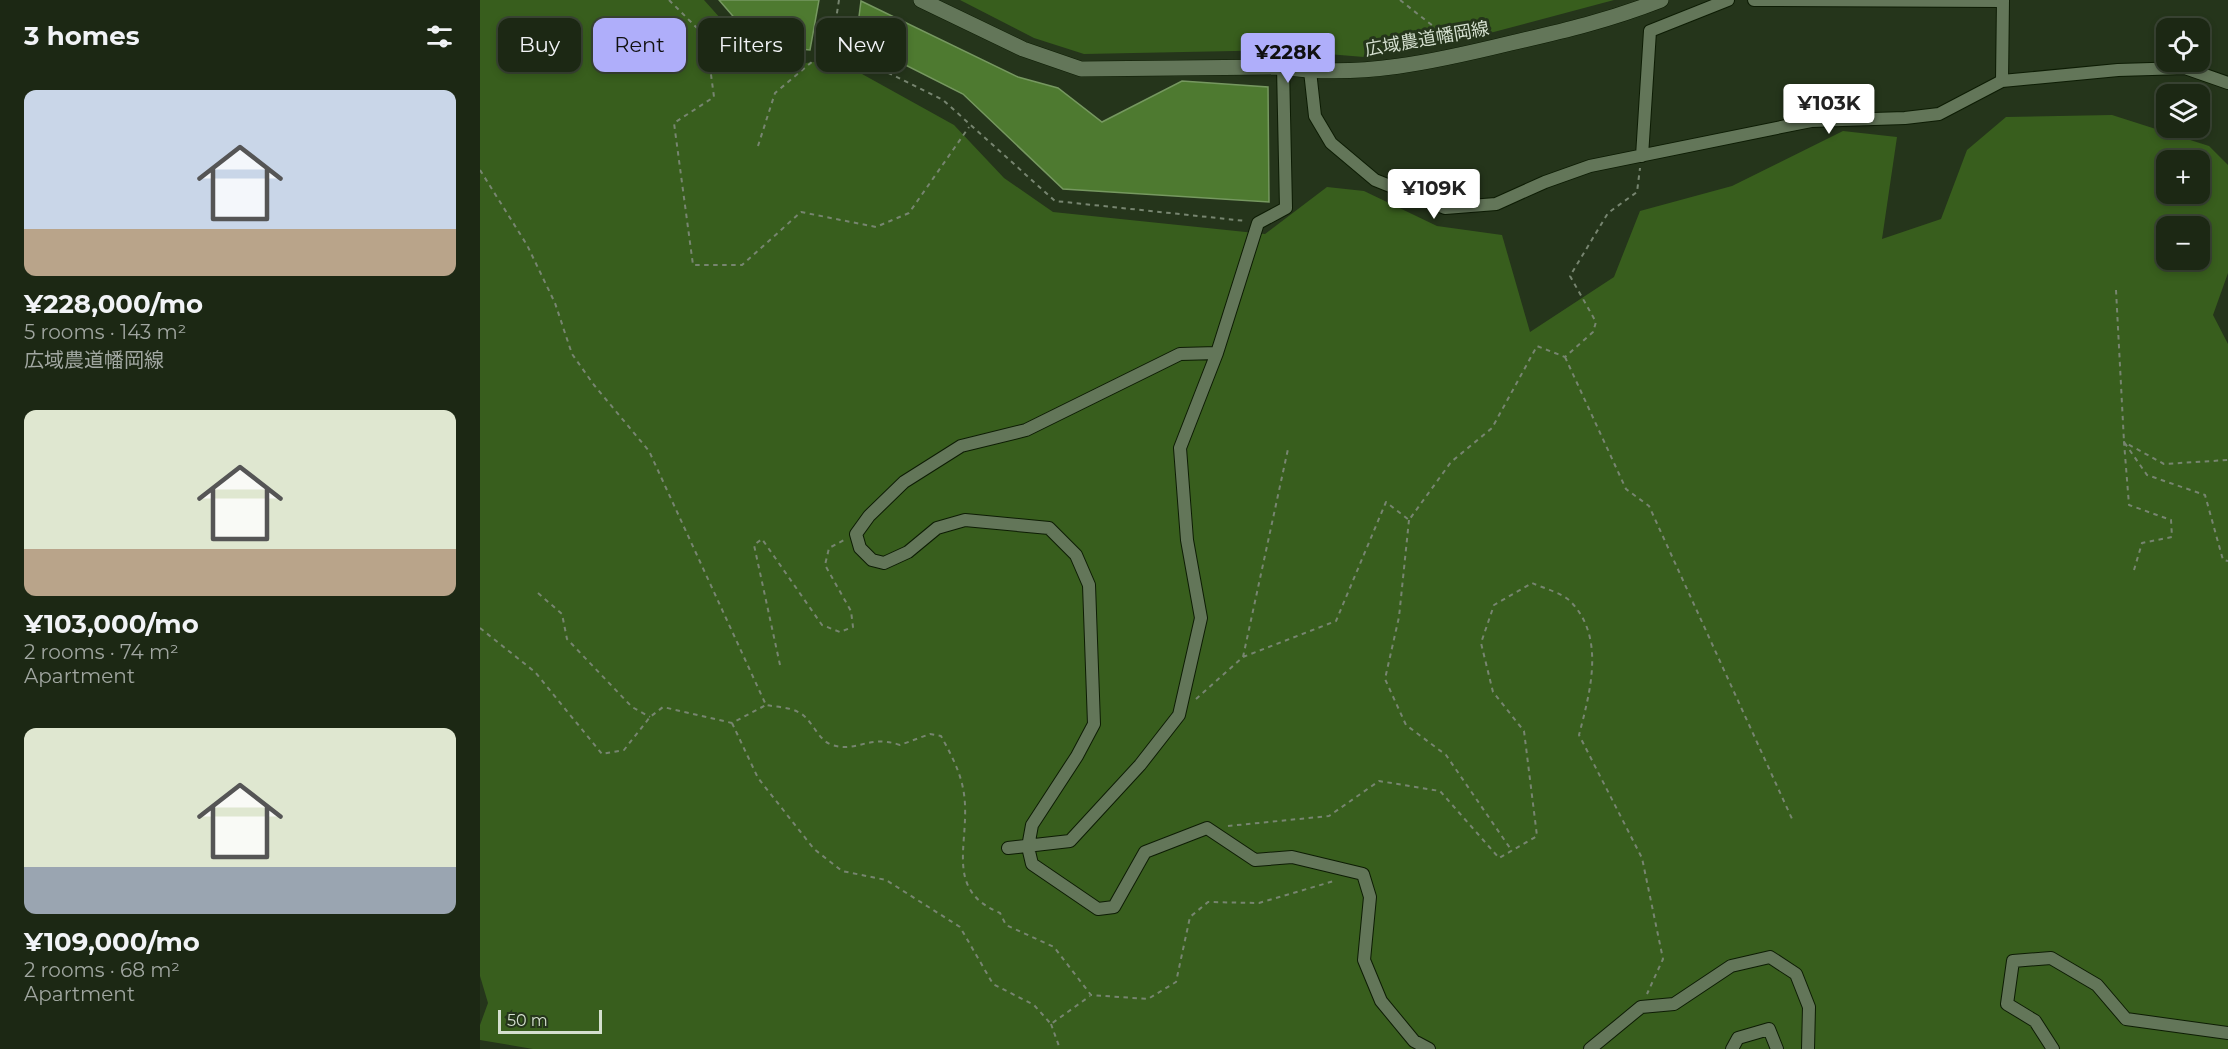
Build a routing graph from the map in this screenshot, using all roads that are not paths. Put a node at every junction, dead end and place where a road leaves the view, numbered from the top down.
1 (921, 0) edge
2 (1661, 0) edge
3 (1728, 0) edge
4 (1754, 0) edge
5 (2002, 0) edge
6 (1283, 67) junction
7 (1310, 71) junction
8 (2002, 81) junction
9 (2228, 83) edge
10 (1642, 156) junction
11 (1217, 353) junction
12 (1008, 848) dead end
13 (1028, 848) junction
14 (2228, 1033) edge
15 (1429, 1049) edge
16 (1590, 1049) edge
17 (1732, 1049) edge
18 (1777, 1049) edge
19 (1808, 1049) edge
20 (2053, 1049) edge

1 - 6 street, 広域農道幡岡線
2 - 7 street, 広域農道幡岡線
3 - 10 street
4 - 5 street
5 - 8 street
6 - 7 street, 広域農道幡岡線
6 - 11 street
7 - 10 street
8 - 9 street
8 - 10 street
11 - 13 street
11 - 13 street
12 - 13 street
13 - 15 street
14 - 20 street
16 - 19 street
17 - 18 street

